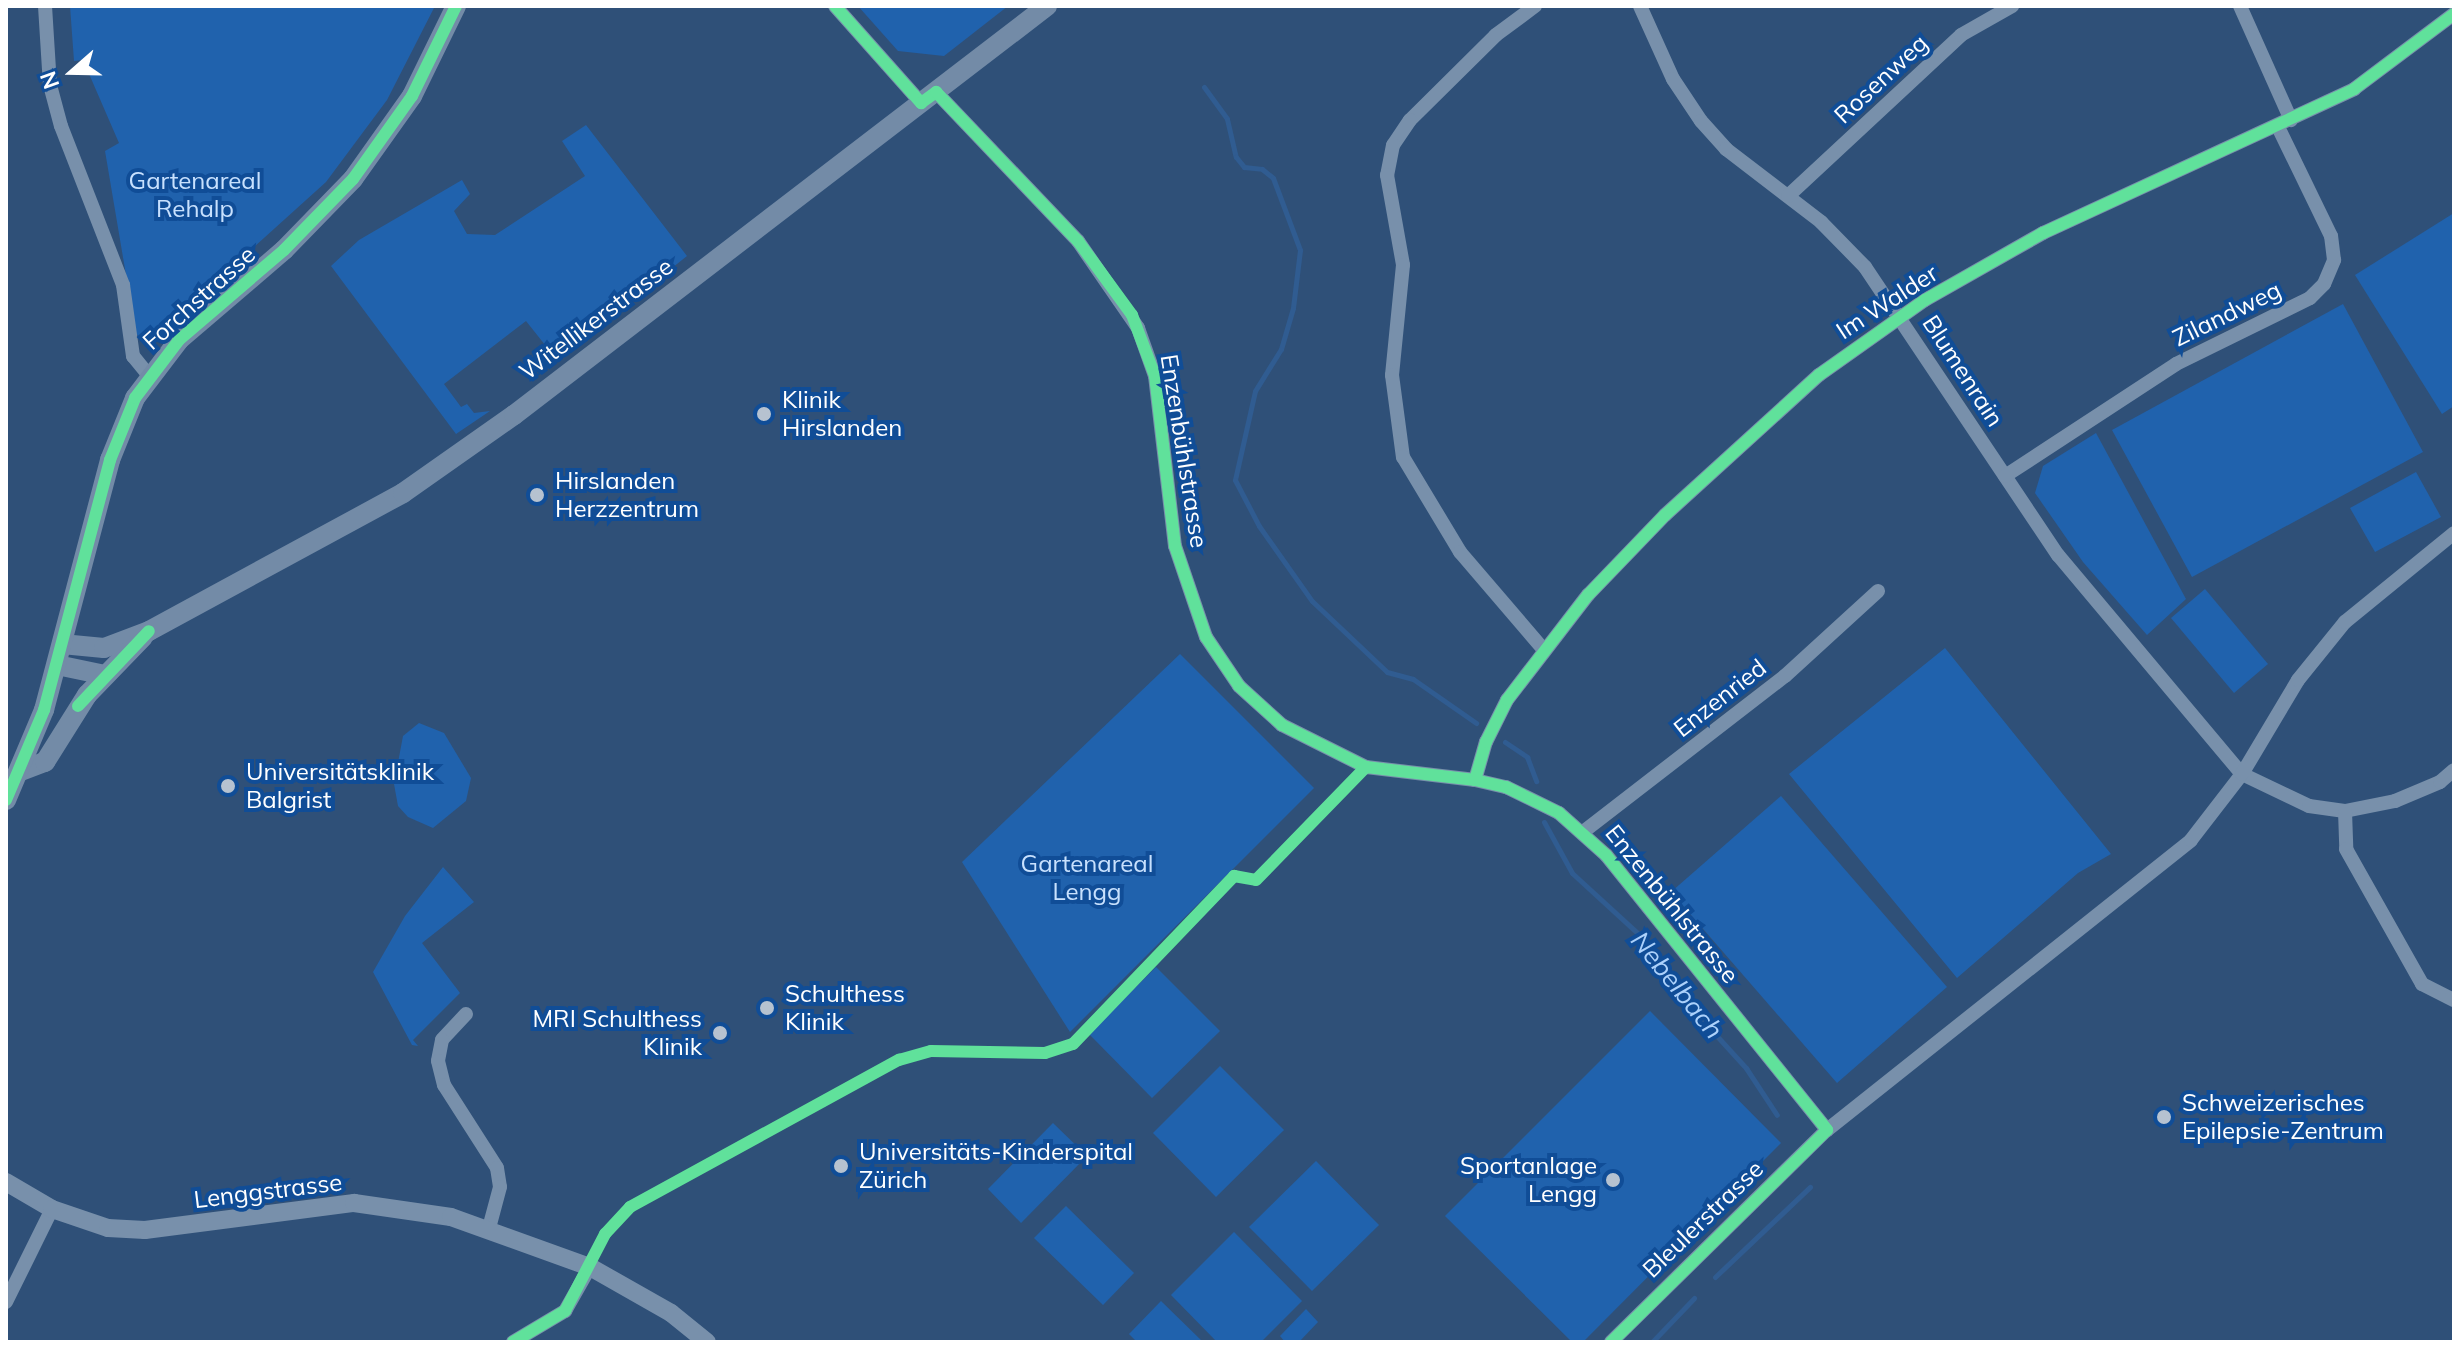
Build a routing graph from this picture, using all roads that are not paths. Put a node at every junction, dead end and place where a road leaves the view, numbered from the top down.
1 (45, 6) edge
2 (456, 6) edge
3 (835, 6) edge
4 (1047, 6) edge
5 (1535, 6) edge
6 (1640, 6) edge
7 (2012, 6) edge
8 (2240, 6) edge
9 (2454, 14) edge
10 (929, 98) junction
11 (2285, 124) junction
12 (1788, 196) junction
13 (1902, 316) junction
14 (149, 376) junction
15 (2005, 476) junction
16 (2454, 533) edge
17 (1878, 591) dead end
18 (149, 631) junction
19 (62, 644) junction
20 (1543, 649) junction
21 (57, 665) junction
22 (105, 675) junction
23 (2454, 770) edge
24 (21, 771) junction
25 (2242, 774) junction
26 (1475, 780) junction
27 (6, 800) edge
28 (2345, 811) junction
29 (1583, 832) junction
30 (2454, 1000) edge
31 (466, 1014) dead end
32 (1827, 1130) junction
33 (6, 1182) edge
34 (52, 1209) junction
35 (489, 1228) junction
36 (590, 1267) junction
37 (6, 1302) edge
38 (513, 1342) edge
39 (707, 1342) edge
40 (1611, 1342) edge

1 - 14 street
2 - 14 main road, Forchstrasse
3 - 10 street, Enzenbühlstrasse
4 - 10 main road, Witellikerstrasse
5 - 20 street
6 - 12 street, Blumenrain
7 - 12 street, Rosenweg
8 - 11 street, Zilandweg
9 - 11 street, Im Walder
10 - 18 main road, Witellikerstrasse
10 - 26 street, Enzenbühlstrasse
11 - 13 street, Im Walder
11 - 15 street, Zilandweg
12 - 13 street, Blumenrain
13 - 15 street, Blumenrain
13 - 20 street, Im Walder
14 - 19 main road, Forchstrasse
15 - 25 street, Blumenrain
16 - 25 street, Bleulerstrasse
17 - 29 street, Enzenried
18 - 19 main road, Witellikerstrasse
18 - 22 main road, Witellikerstrasse
19 - 21 main road, Forchstrasse
20 - 26 street, Im Walder
21 - 22 main road
21 - 24 main road, Forchstrasse
22 - 24 main road, Witellikerstrasse
23 - 28 street
24 - 27 main road, Forchstrasse
25 - 28 street
25 - 32 street, Bleulerstrasse
26 - 29 street, Enzenbühlstrasse
28 - 30 street
29 - 32 street, Enzenbühlstrasse
31 - 35 street
32 - 40 street, Bleulerstrasse
33 - 34 street, Lenggstrasse
34 - 35 street, Lenggstrasse
34 - 37 street
35 - 36 street, Lenggstrasse
36 - 38 street
36 - 39 street, Lenggstrasse

